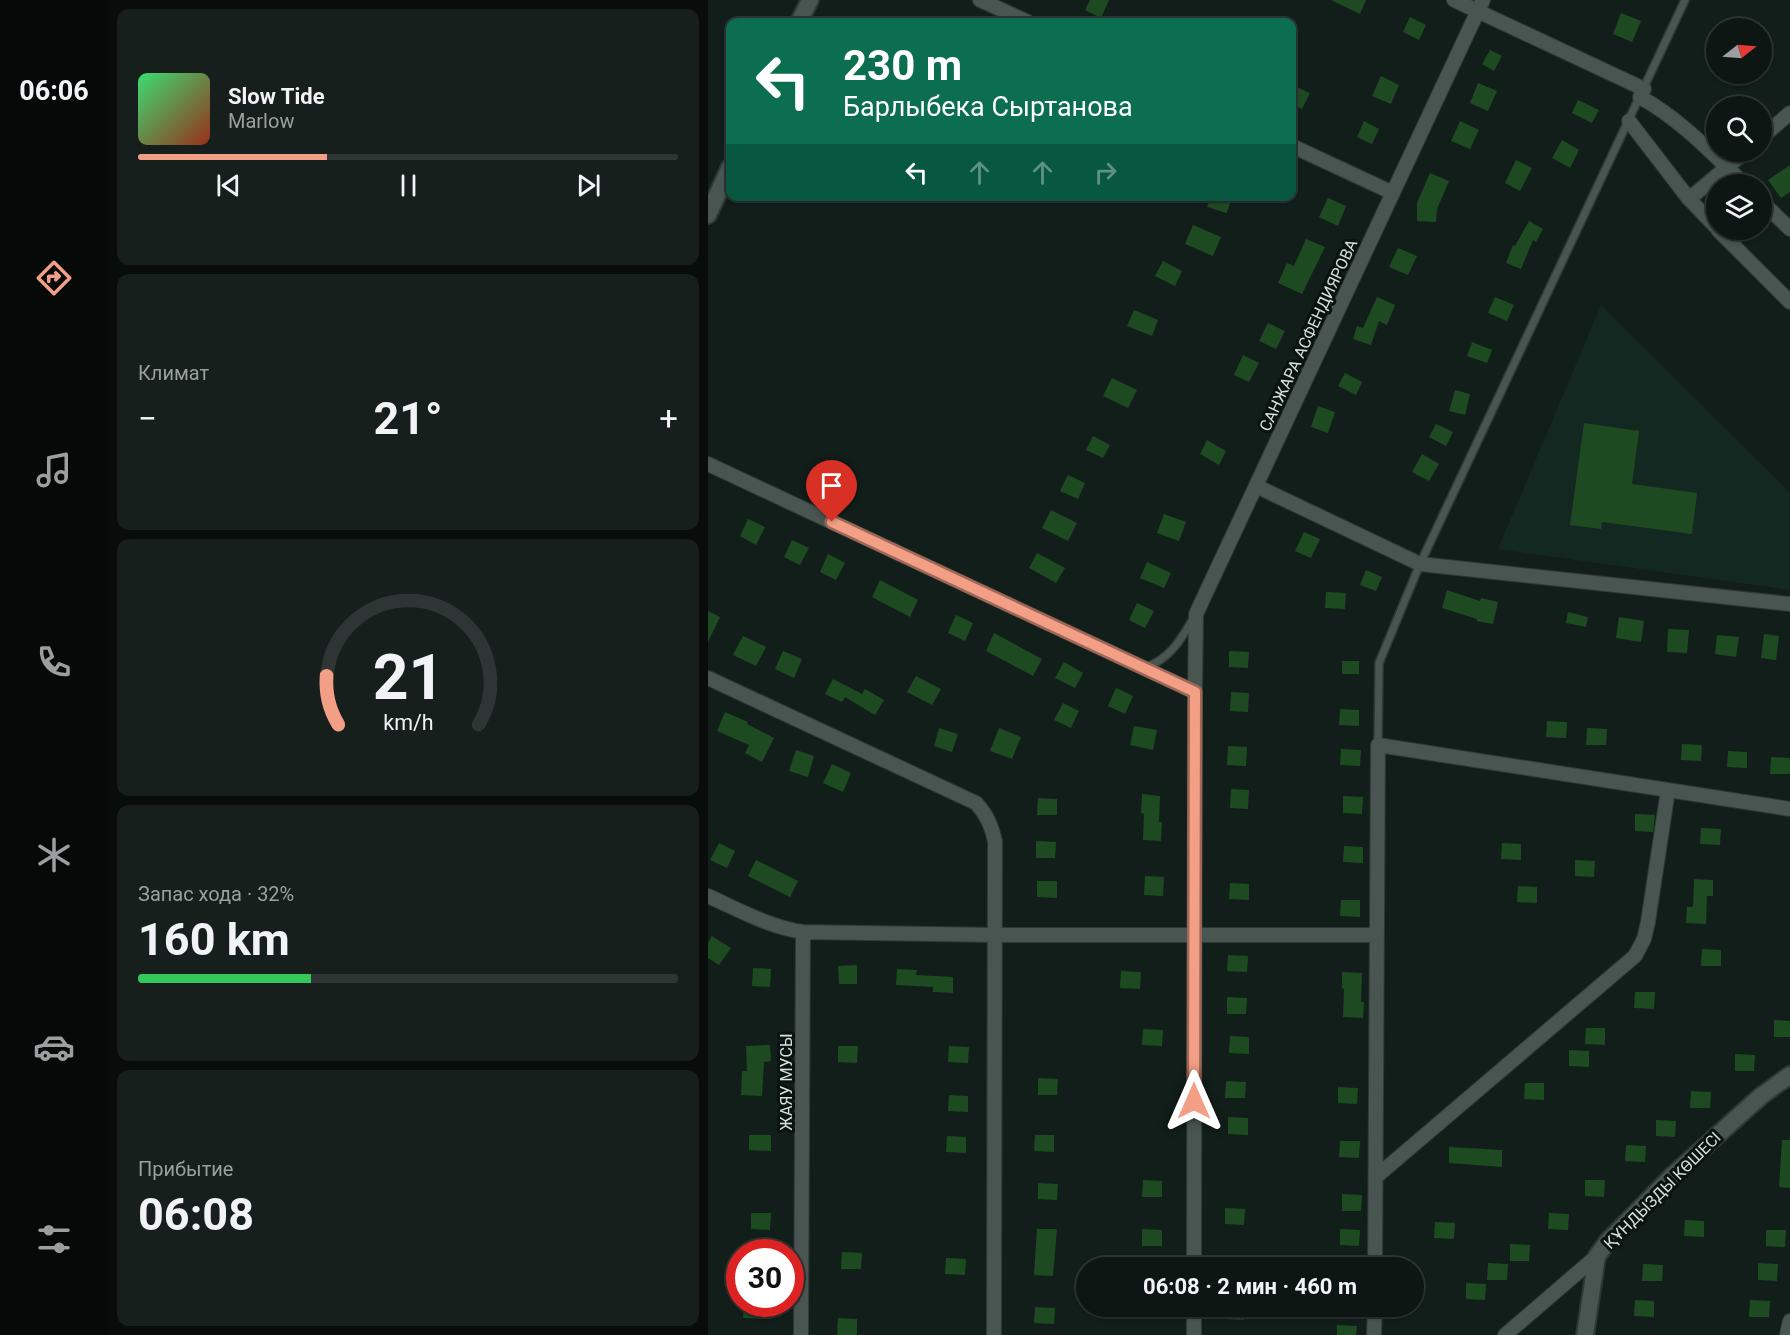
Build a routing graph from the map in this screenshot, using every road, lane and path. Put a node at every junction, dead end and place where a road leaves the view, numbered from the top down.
1 (810, 0) edge
2 (980, 0) edge
3 (1454, 0) edge
4 (1685, 0) edge
5 (1481, 6) edge
6 (801, 18) edge
7 (1019, 18) edge
8 (1642, 93) junction
9 (1790, 113) edge
10 (1629, 121) junction
11 (1772, 129) edge
12 (1296, 148) edge
13 (1733, 162) edge
14 (1727, 167) junction
15 (1734, 174) edge
16 (726, 176) edge
17 (1393, 193) junction
18 (1689, 199) junction
19 (1772, 212) edge
20 (708, 215) edge
21 (1706, 217) edge
22 (1790, 230) edge
23 (1729, 240) edge
24 (1790, 302) edge
25 (708, 464) edge
26 (1256, 486) junction
27 (1420, 564) junction
28 (1790, 604) edge
29 (1196, 614) junction
30 (1143, 667) junction
31 (708, 678) edge
32 (1195, 692) junction
33 (1378, 745) junction
34 (1668, 790) junction
35 (1790, 808) edge
36 (708, 896) edge
37 (803, 932) junction
38 (995, 934) junction
39 (1194, 934) junction
40 (1377, 935) junction
41 (1790, 1075) edge
42 (1377, 1176) junction
43 (1597, 1256) junction
44 (1194, 1257) edge
45 (1376, 1257) edge
46 (1194, 1317) edge
47 (1375, 1317) edge
48 (1790, 1322) edge
49 (801, 1335) edge
50 (994, 1335) edge
51 (1194, 1335) edge
52 (1374, 1335) edge
53 (1505, 1335) edge
54 (1585, 1335) edge
55 (1787, 1335) edge

1 - 6 street
2 - 7 street
3 - 5 street
4 - 8 lane
5 - 8 street
5 - 17 street, САНЖАРА АСФЕНДИЯРОВА
8 - 10 lane
8 - 14 street
9 - 11 street
10 - 18 street
10 - 27 lane
12 - 17 street
13 - 14 street
14 - 15 street
14 - 18 street
16 - 20 street
17 - 26 street, САНЖАРА АСФЕНДИЯРОВА
18 - 21 street
19 - 22 street
23 - 24 street
25 - 30 street
26 - 27 street
26 - 29 street, САНЖАРА АСФЕНДИЯРОВА
27 - 28 street
27 - 33 lane
29 - 30 lane
29 - 32 street, САНЖАРА АСФЕНДИЯРОВА
30 - 32 street
31 - 38 street
32 - 39 street, САНЖАРА АСФЕНДИЯРОВА
33 - 34 street
33 - 40 street
34 - 35 street
34 - 42 street
36 - 37 street
37 - 38 street
37 - 49 street, ЖАЯУ МУСЫ
38 - 39 street
38 - 50 street
39 - 40 street
39 - 44 street, САНЖАРА АСФЕНДИЯРОВА
40 - 42 street
41 - 43 street, ҚҰНДЫЗДЫ КӨШЕСІ
42 - 45 street
43 - 53 street
43 - 54 street, ҚҰНДЫЗДЫ КӨШЕСІ
46 - 51 street
47 - 52 street
48 - 55 street

